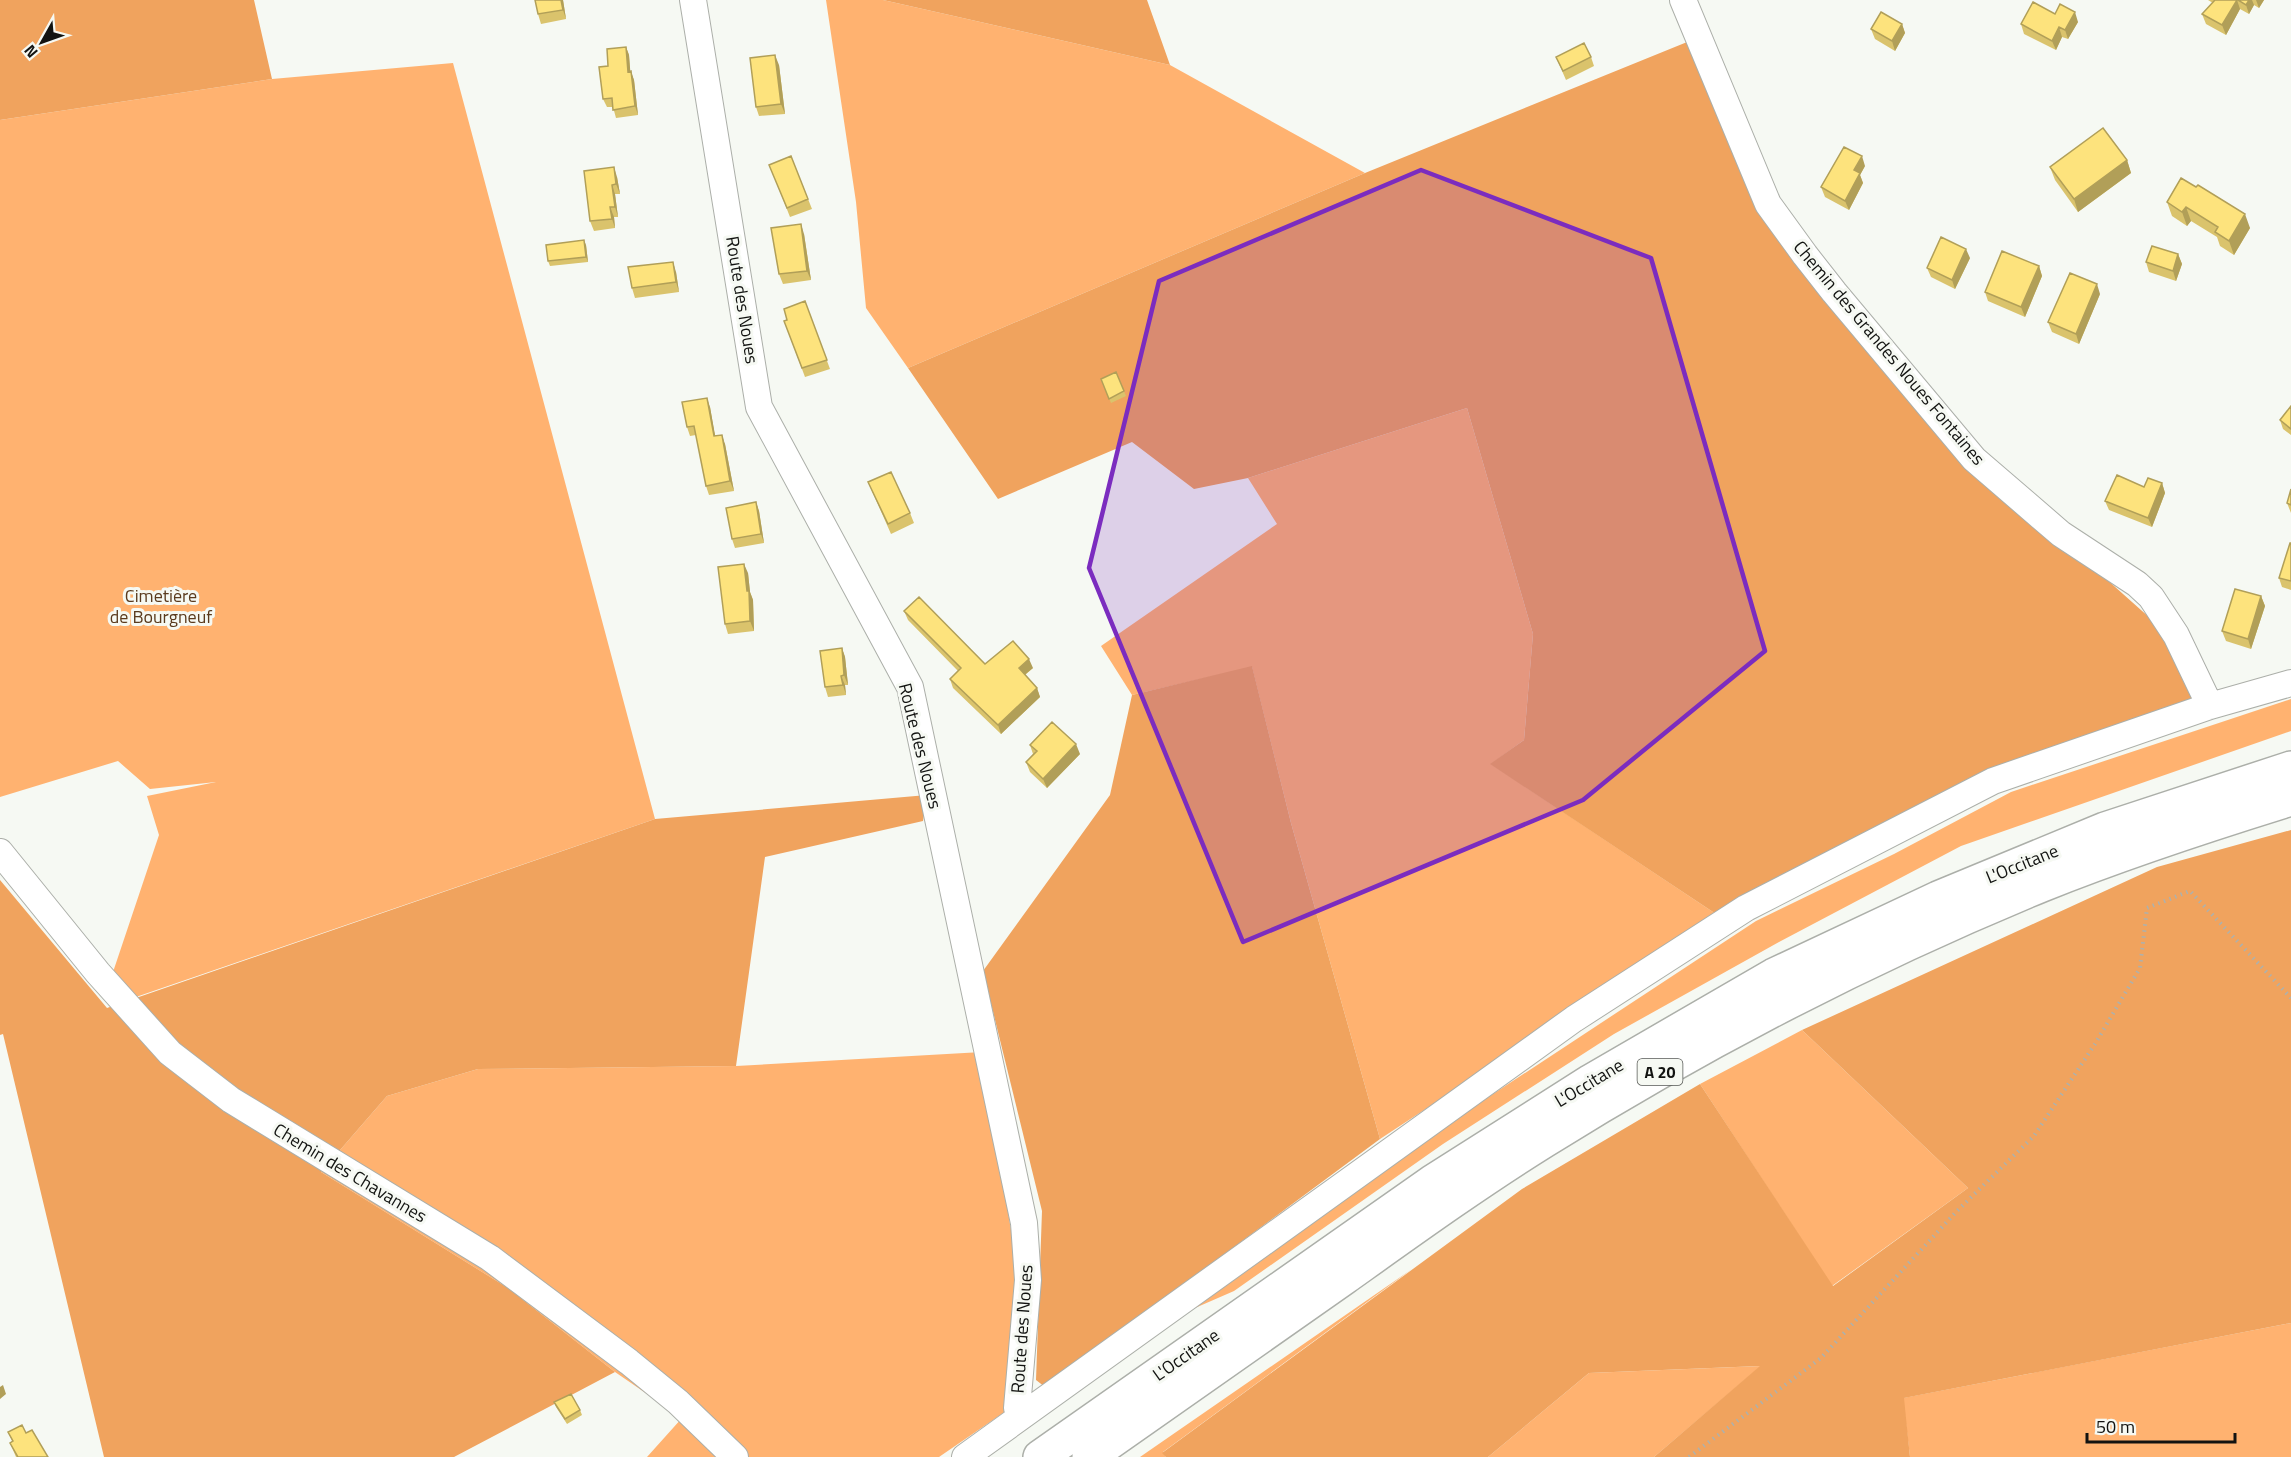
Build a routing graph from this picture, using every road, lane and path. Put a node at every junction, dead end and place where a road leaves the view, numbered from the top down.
1 (693, 0) edge
2 (1683, 0) edge
3 (2291, 683) edge
4 (2210, 706) junction
5 (2291, 768) edge
6 (2291, 799) edge
7 (0, 852) edge
8 (2291, 998) edge
9 (1021, 1415) junction
10 (735, 1457) edge
11 (965, 1457) edge
12 (1040, 1457) edge
13 (1089, 1457) edge
14 (1689, 1457) edge

1 - 9 street, Route des Noues
2 - 4 street, Chemin des Grandes Noues Fontaines
3 - 4 street
4 - 9 street
5 - 12 highway, L'Occitane / A 20
6 - 13 highway, L'Occitane / A 20
7 - 10 street, Chemin des Chavannes
8 - 14 path
9 - 11 street

